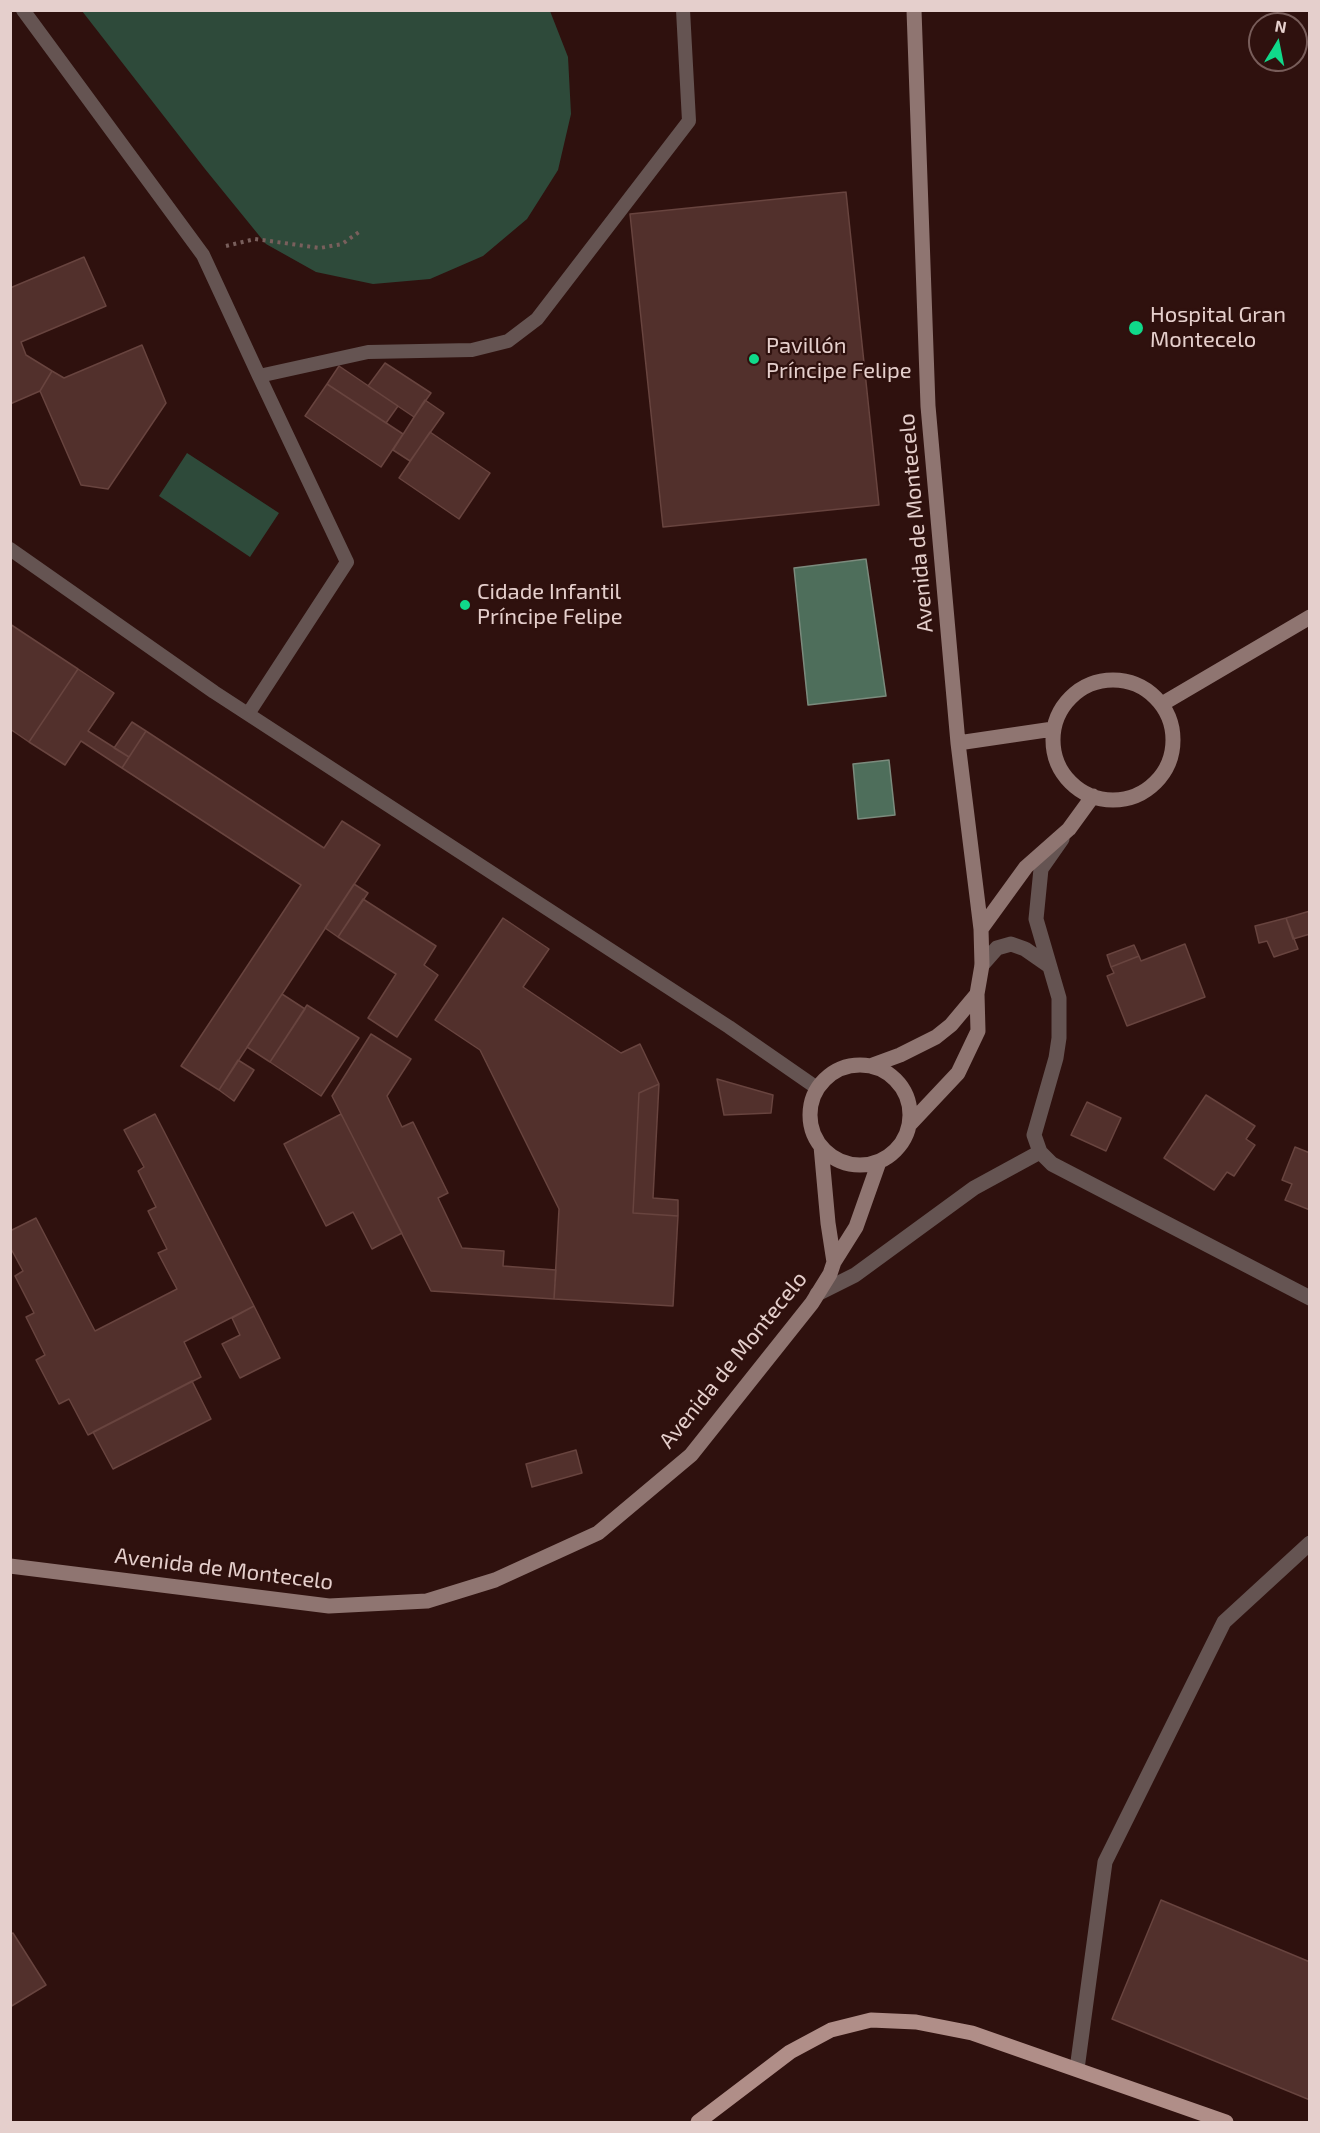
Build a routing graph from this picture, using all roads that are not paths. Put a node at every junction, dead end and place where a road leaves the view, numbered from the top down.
1 (23, 10) edge
2 (683, 10) edge
3 (914, 10) edge
4 (259, 376) junction
5 (10, 549) edge
6 (1310, 617) edge
7 (1161, 704) junction
8 (248, 714) junction
9 (1053, 729) junction
10 (958, 743) junction
11 (1093, 796) junction
12 (1069, 829) junction
13 (981, 929) junction
14 (982, 965) junction
15 (1048, 965) junction
16 (977, 994) junction
17 (870, 1066) junction
18 (818, 1088) junction
19 (909, 1124) junction
20 (821, 1146) junction
21 (1040, 1152) junction
22 (879, 1162) junction
23 (834, 1262) junction
24 (818, 1294) junction
25 (1310, 1298) edge
26 (1310, 1543) edge
27 (10, 1566) edge
28 (1077, 2068) junction
29 (698, 2122) edge
30 (1226, 2122) edge

1 - 4 lane
2 - 4 lane
3 - 10 street, Avenida de Montecelo
4 - 8 lane
5 - 8 lane
6 - 7 street
7 - 9 street
7 - 11 street
8 - 18 lane
9 - 10 street
9 - 11 street
10 - 13 street, Avenida de Montecelo
11 - 12 street
12 - 13 street
12 - 15 street
13 - 14 street, Avenida de Montecelo
14 - 15 street
14 - 16 street, Avenida de Montecelo
15 - 21 street
16 - 17 street
16 - 19 street, Avenida de Montecelo
17 - 18 street
17 - 19 street
18 - 20 street
19 - 22 street
20 - 22 street
20 - 23 street, Avenida de Montecelo
21 - 24 street
21 - 25 street
22 - 23 street, Avenida de Montecelo
23 - 24 street, Avenida de Montecelo
24 - 27 street, Avenida de Montecelo
26 - 28 street
28 - 29 main road
28 - 30 main road

